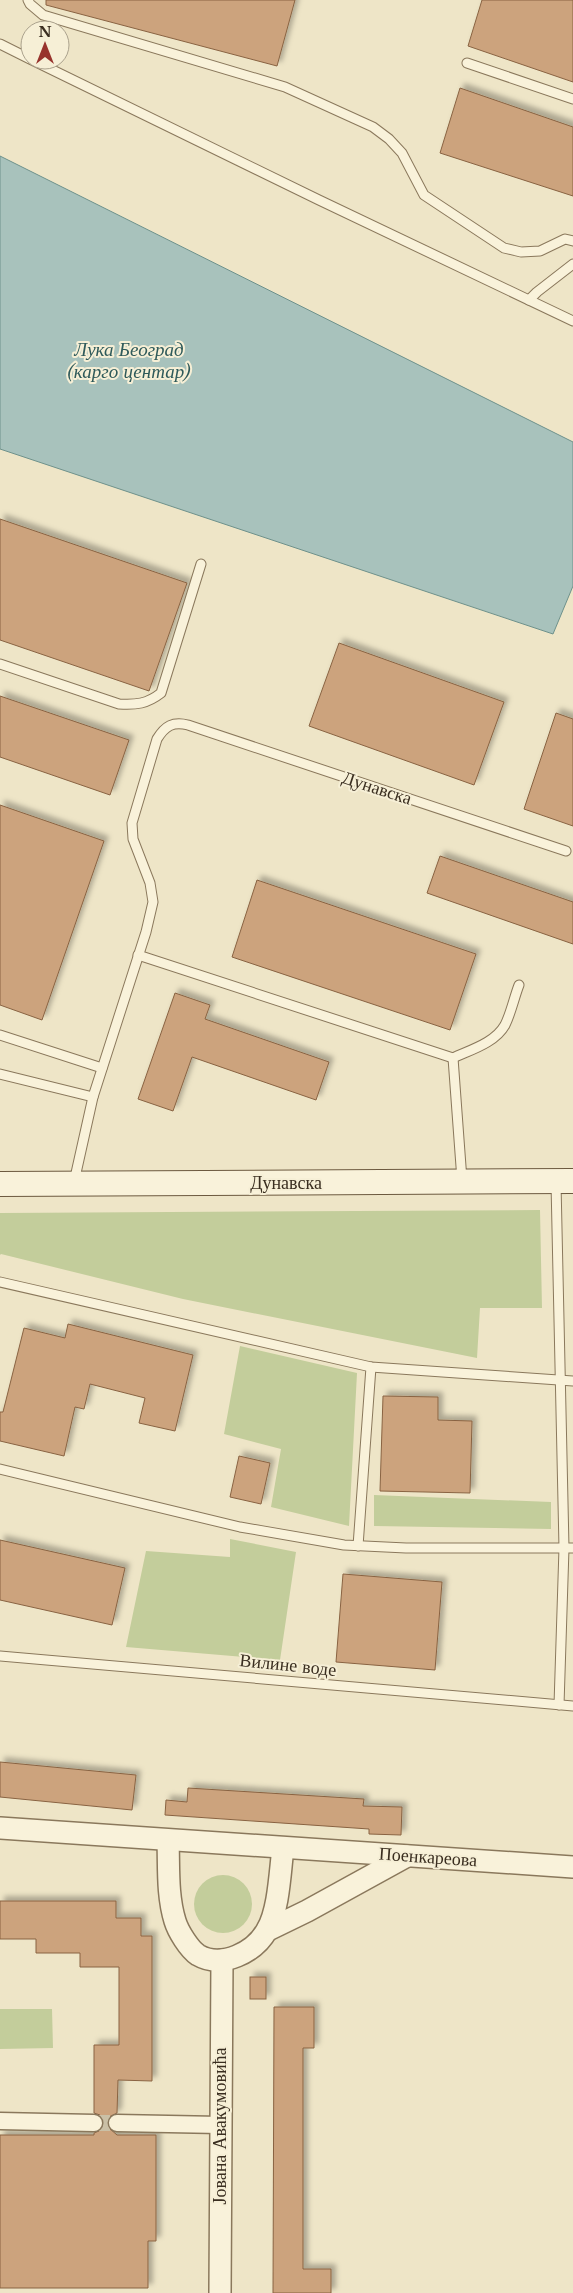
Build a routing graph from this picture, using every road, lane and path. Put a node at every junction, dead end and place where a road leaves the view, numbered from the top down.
1 (28, 0) edge
2 (0, 44) edge
3 (20, 54) edge
4 (468, 63) dead end
5 (53, 70) edge
6 (573, 98) edge
7 (573, 241) edge
8 (573, 264) edge
9 (529, 300) junction
10 (573, 320) edge
11 (202, 564) dead end
12 (0, 664) edge
13 (566, 851) dead end
14 (138, 955) junction
15 (519, 985) dead end
16 (0, 1035) edge
17 (453, 1058) junction
18 (102, 1068) junction
19 (0, 1074) edge
20 (93, 1096) junction
21 (564, 1181) edge
22 (462, 1182) junction
23 (0, 1184) edge
24 (73, 1185) junction
25 (0, 1282) edge
26 (371, 1367) junction
27 (561, 1380) junction
28 (573, 1381) edge
29 (0, 1469) edge
30 (358, 1546) junction
31 (569, 1548) edge
32 (0, 1656) edge
33 (558, 1705) junction
34 (573, 1706) edge
35 (0, 1828) edge
36 (168, 1841) junction
37 (283, 1848) junction
38 (407, 1856) junction
39 (573, 1867) edge
40 (268, 1930) junction
41 (222, 1960) junction
42 (0, 2121) edge
43 (94, 2123) tunnel mouth
44 (117, 2124) tunnel mouth
45 (220, 2125) junction
46 (220, 2293) edge

1 - 7 lane
2 - 3 lane
4 - 6 lane
5 - 9 lane
8 - 9 lane
9 - 10 lane
11 - 12 lane
13 - 14 lane, Дунавска
14 - 17 lane
14 - 18 lane
15 - 17 lane
16 - 18 lane
17 - 22 lane
18 - 20 lane
19 - 20 lane
20 - 24 lane
21 - 22 main road, Дунавска
21 - 27 lane
22 - 24 main road, Дунавска
23 - 24 main road, Дунавска
25 - 26 lane
26 - 27 lane
26 - 30 lane
27 - 28 lane
27 - 31 lane
29 - 30 lane
30 - 31 lane
31 - 33 lane
32 - 33 lane, Вилине воде
33 - 34 lane, Вилине воде
35 - 36 street, Поенкареова
36 - 37 street, Поенкареова
36 - 41 street
37 - 38 street, Поенкареова
37 - 40 street
38 - 39 street, Поенкареова
38 - 40 street
40 - 41 street
41 - 45 street, Јована Авакумовића
42 - 43 street
44 - 45 street
45 - 46 street, Јована Авакумовића

